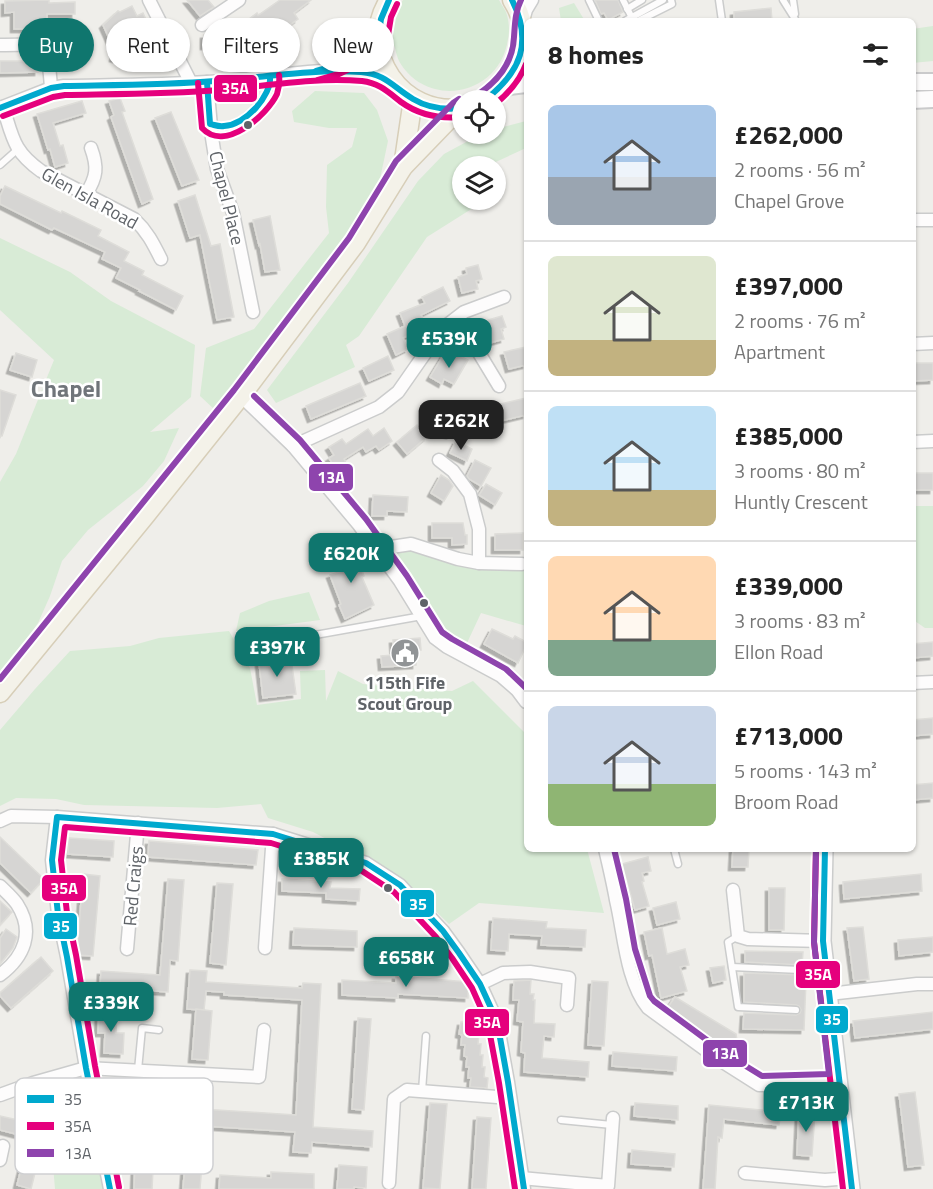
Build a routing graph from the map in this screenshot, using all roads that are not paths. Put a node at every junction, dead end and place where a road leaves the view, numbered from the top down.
1 (149, 0) edge
2 (239, 0) edge
3 (374, 0) edge
4 (389, 0) edge
5 (512, 0) edge
6 (532, 0) edge
7 (589, 0) edge
8 (642, 0) edge
9 (663, 0) edge
10 (671, 0) edge
11 (719, 0) edge
12 (783, 0) edge
13 (793, 0) edge
14 (626, 3) edge
15 (212, 18) edge
16 (377, 18) edge
17 (382, 18) edge
18 (525, 18) edge
19 (598, 18) edge
20 (634, 18) edge
21 (638, 18) edge
22 (640, 18) edge
23 (722, 18) edge
24 (794, 18) edge
25 (795, 18) edge
26 (524, 33) edge
27 (0, 45) edge
28 (312, 71) edge
29 (351, 72) edge
30 (388, 72) edge
31 (270, 76) junction
32 (207, 82) junction
33 (916, 82) edge
34 (933, 82) edge
35 (192, 83) junction
36 (524, 84) edge
37 (396, 85) junction
38 (51, 88) junction
39 (500, 90) edge
40 (502, 90) edge
41 (413, 99) junction
42 (933, 99) edge
43 (916, 100) edge
44 (1, 107) edge
45 (452, 108) edge
46 (452, 116) edge
47 (210, 124) junction
48 (91, 148) dead end
49 (18, 149) junction
50 (0, 165) edge
51 (403, 167) junction
52 (86, 195) junction
53 (916, 220) edge
54 (933, 220) edge
55 (161, 259) dead end
56 (504, 297) dead end
57 (253, 312) dead end
58 (453, 322) junction
59 (933, 343) edge
60 (916, 344) edge
61 (499, 386) dead end
62 (241, 396) junction
63 (933, 441) edge
64 (916, 442) edge
65 (293, 446) junction
66 (439, 460) dead end
67 (378, 549) junction
68 (479, 562) junction
69 (522, 564) dead end
70 (422, 616) junction
71 (242, 648) dead end
72 (933, 682) edge
73 (916, 683) edge
74 (0, 693) edge
75 (524, 699) edge
76 (57, 817) junction
77 (0, 821) edge
78 (138, 823) junction
79 (273, 834) junction
80 (606, 852) edge
81 (675, 852) edge
82 (825, 852) edge
83 (678, 864) dead end
84 (0, 886) edge
85 (734, 890) dead end
86 (738, 936) junction
87 (823, 941) junction
88 (265, 948) dead end
89 (127, 949) dead end
90 (732, 967) junction
91 (800, 970) dead end
92 (0, 975) edge
93 (480, 984) junction
94 (933, 984) edge
95 (829, 994) junction
96 (567, 1005) dead end
97 (796, 1010) dead end
98 (159, 1030) dead end
99 (264, 1030) dead end
100 (426, 1036) dead end
101 (86, 1068) junction
102 (138, 1071) junction
103 (51, 1078) edge
104 (88, 1078) edge
105 (839, 1083) junction
106 (15, 1090) edge
107 (422, 1092) junction
108 (0, 1095) edge
109 (510, 1098) junction
110 (561, 1120) dead end
111 (613, 1121) joint
112 (3, 1146) dead end
113 (0, 1160) edge
114 (745, 1173) dead end
115 (107, 1174) edge
116 (389, 1183) dead end
117 (523, 1184) edge
118 (851, 1184) edge
119 (110, 1189) edge

1 - 35 street
2 - 15 street
3 - 16 main road
4 - 17 main road
5 - 26 main road
6 - 18 street
7 - 19 lane
8 - 14 lane
9 - 21 lane
10 - 22 lane
11 - 23 lane
12 - 24 lane
13 - 25 lane
14 - 20 lane
26 - 39 main road
27 - 38 street
28 - 31 street
29 - 37 street
30 - 37 main road
31 - 32 street
31 - 47 lane
32 - 35 street
32 - 47 street, Chapel Place
33 - 34 main road
35 - 38 street
36 - 40 main road
37 - 41 main road
38 - 44 street
41 - 45 main road
41 - 51 main road
42 - 43 main road
44 - 49 street, Glen Isla Road
46 - 51 main road
47 - 57 street, Chapel Place
48 - 52 street
49 - 50 lane
49 - 52 street, Glen Isla Road
51 - 62 main road
52 - 55 street, Glen Isla Road
53 - 54 street
56 - 58 street
58 - 61 street
58 - 65 street
59 - 60 street
62 - 65 street
62 - 74 main road
63 - 64 street
65 - 67 street
66 - 68 street
67 - 68 street
67 - 70 street
68 - 69 street
70 - 71 lane
70 - 75 street
72 - 73 street
76 - 77 street
76 - 78 street
76 - 101 street
78 - 79 street
78 - 89 street, Red Craigs
79 - 88 street
79 - 93 street
80 - 105 street
81 - 83 lane
82 - 87 street
84 - 92 street
85 - 86 street
86 - 87 street
86 - 90 lane
87 - 95 street
90 - 91 lane
90 - 97 lane
93 - 96 street
93 - 109 street
94 - 95 street
95 - 105 street
98 - 102 lane
99 - 102 street
100 - 107 lane
101 - 102 street
101 - 103 street
101 - 104 street
105 - 118 street
106 - 108 street
107 - 109 street
107 - 116 street
109 - 117 street
110 - 111 lane
111 - 117 street
112 - 113 street
114 - 118 street
115 - 119 street

